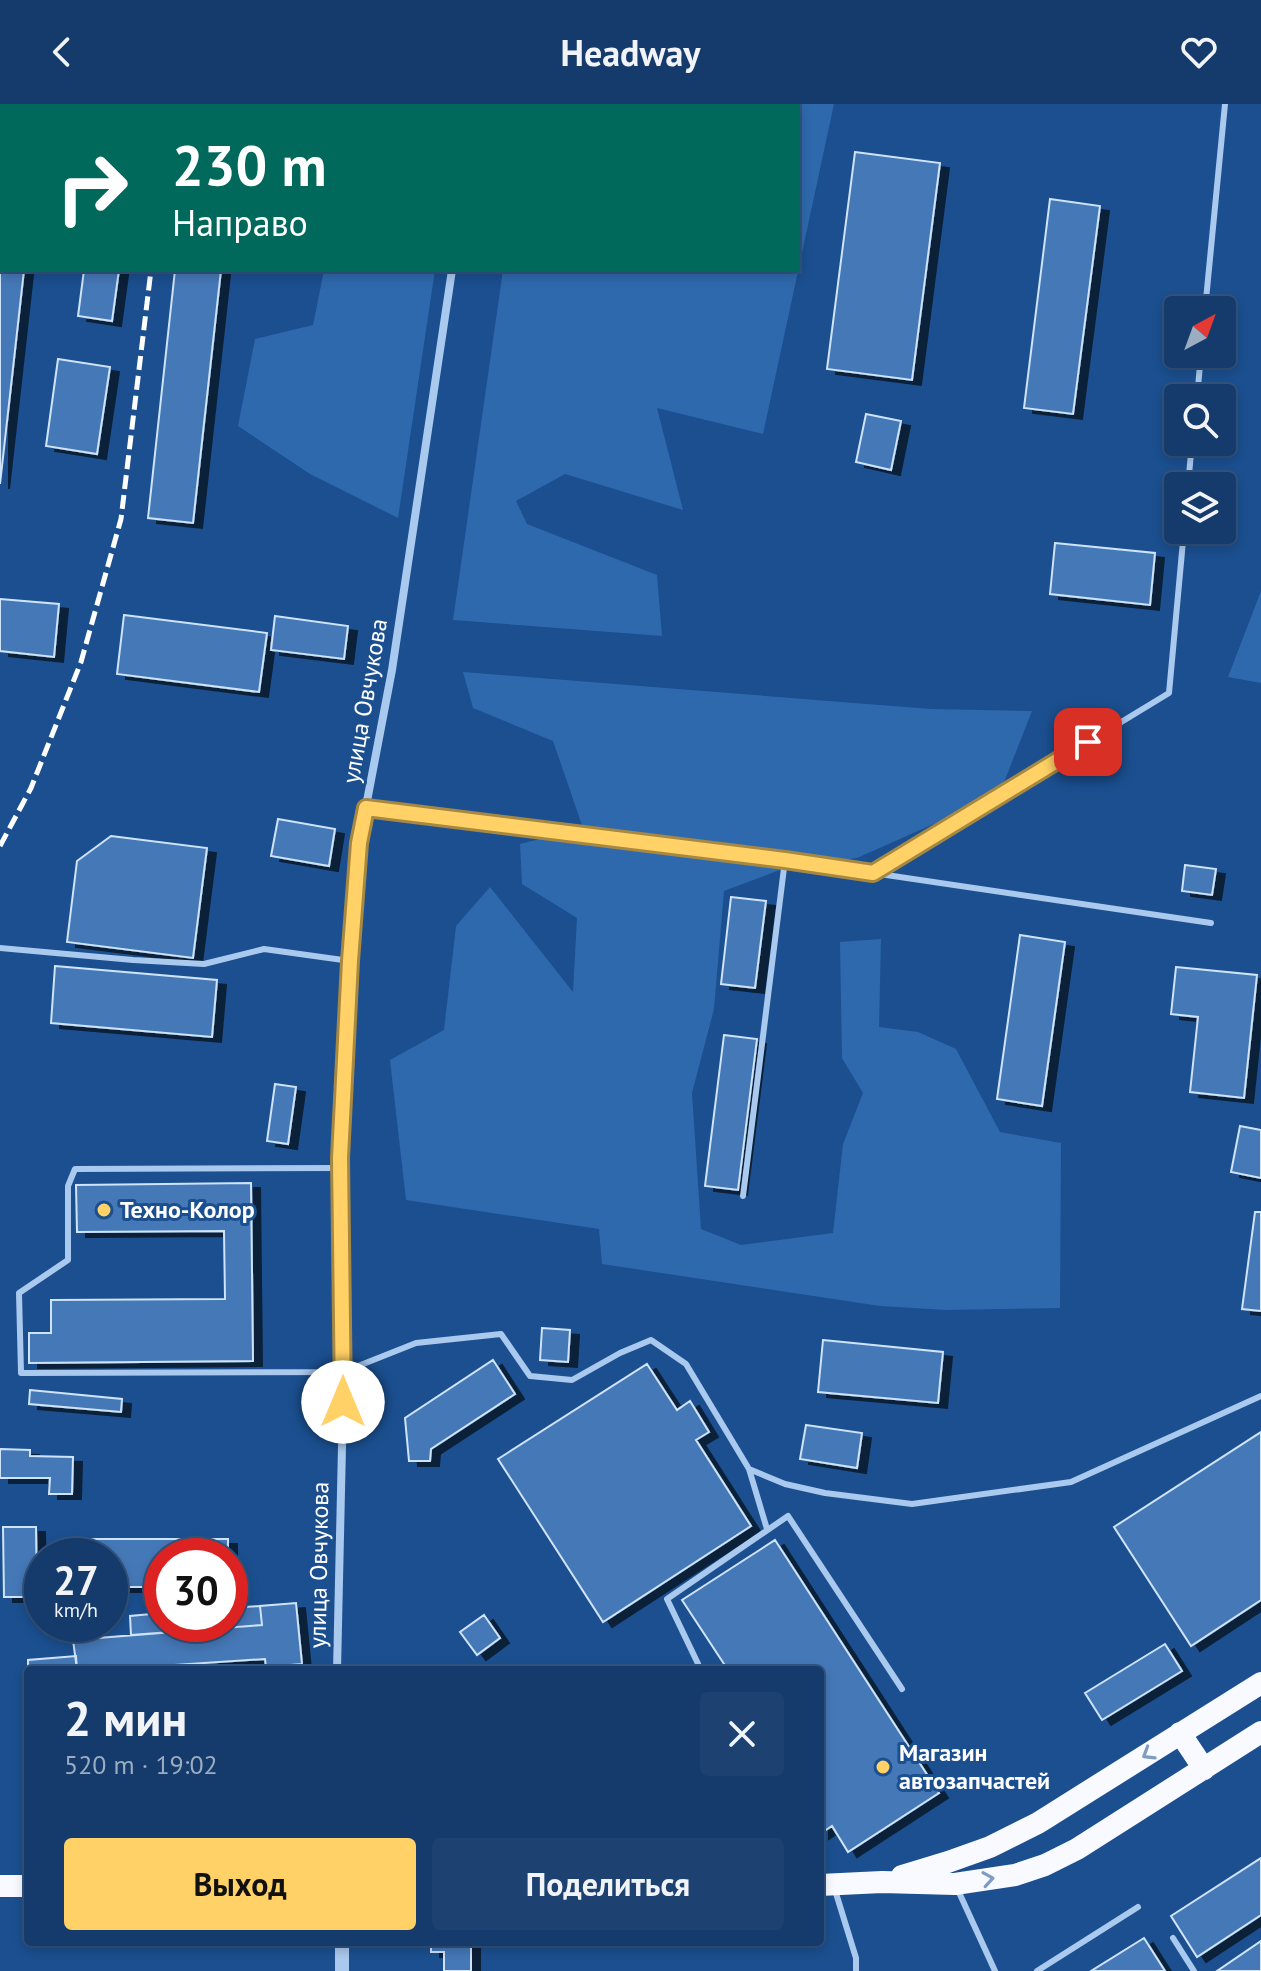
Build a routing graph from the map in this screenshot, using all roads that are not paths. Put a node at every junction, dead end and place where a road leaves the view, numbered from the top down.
1 (1225, 104) edge
2 (452, 272) edge
3 (1206, 296) edge
4 (1183, 544) edge
5 (366, 808) junction
6 (785, 860) junction
7 (873, 873) junction
8 (1211, 923) dead end
9 (0, 948) edge
10 (350, 961) junction
11 (340, 1168) junction
12 (743, 1196) dead end
13 (343, 1372) junction
14 (1261, 1396) edge
15 (749, 1469) junction
16 (767, 1529) junction
17 (337, 1666) edge
18 (699, 1666) edge
19 (1261, 1683) edge
20 (902, 1689) dead end
21 (1261, 1732) edge
22 (1180, 1733) junction
23 (1204, 1769) junction
24 (882, 1882) junction
25 (955, 1884) junction
26 (827, 1885) edge
27 (0, 1886) edge
28 (24, 1886) edge
29 (1138, 1907) dead end
30 (1173, 1938) dead end
31 (342, 1946) edge
32 (342, 1971) edge
33 (856, 1971) edge
34 (995, 1971) edge
35 (1037, 1971) edge
36 (1194, 1971) edge

1 - 3 lane
2 - 5 street, улица Овчукова
4 - 7 lane
5 - 6 lane
5 - 10 street, улица Овчукова
6 - 7 lane
6 - 12 lane
7 - 8 lane
9 - 10 lane
10 - 11 street, улица Овчукова
11 - 13 street, улица Овчукова
11 - 13 lane
13 - 15 lane
13 - 17 street, улица Овчукова
14 - 15 lane
15 - 16 lane
16 - 18 lane
16 - 20 lane
19 - 22 highway
21 - 23 highway
22 - 23 highway
22 -> 24 highway
25 -> 23 highway
24 - 25 highway
24 - 26 highway
25 - 34 lane
26 - 33 lane
27 - 28 highway
29 - 35 lane
30 - 36 lane
31 - 32 street

